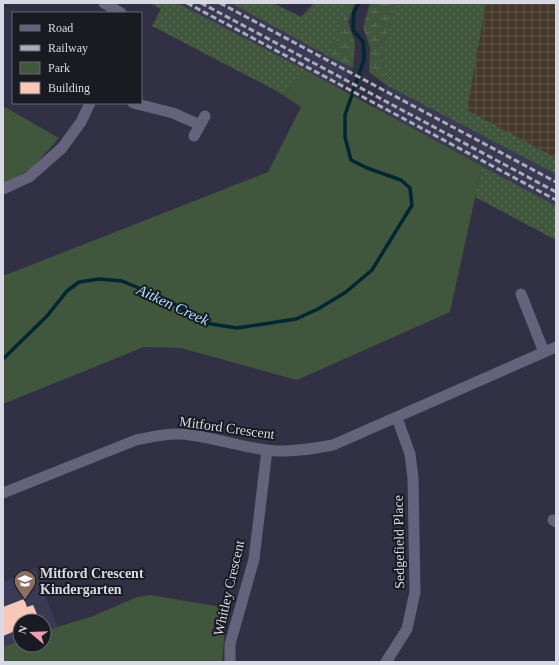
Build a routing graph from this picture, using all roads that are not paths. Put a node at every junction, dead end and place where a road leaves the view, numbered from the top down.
1 (104, 3) edge
2 (119, 12) edge
3 (90, 104) edge
4 (137, 104) edge
5 (194, 136) dead end
6 (3, 189) edge
7 (521, 294) dead end
8 (556, 347) edge
9 (544, 352) junction
10 (397, 418) junction
11 (267, 450) junction
12 (3, 493) edge
13 (230, 662) edge
14 (386, 662) edge

1 - 2 street
3 - 6 street
4 - 5 street
7 - 9 street
8 - 9 street, Mitford Crescent
9 - 10 street, Mitford Crescent
10 - 11 street, Mitford Crescent
10 - 14 street, Sedgefield Place
11 - 12 street, Mitford Crescent
11 - 13 street, Whitley Crescent

